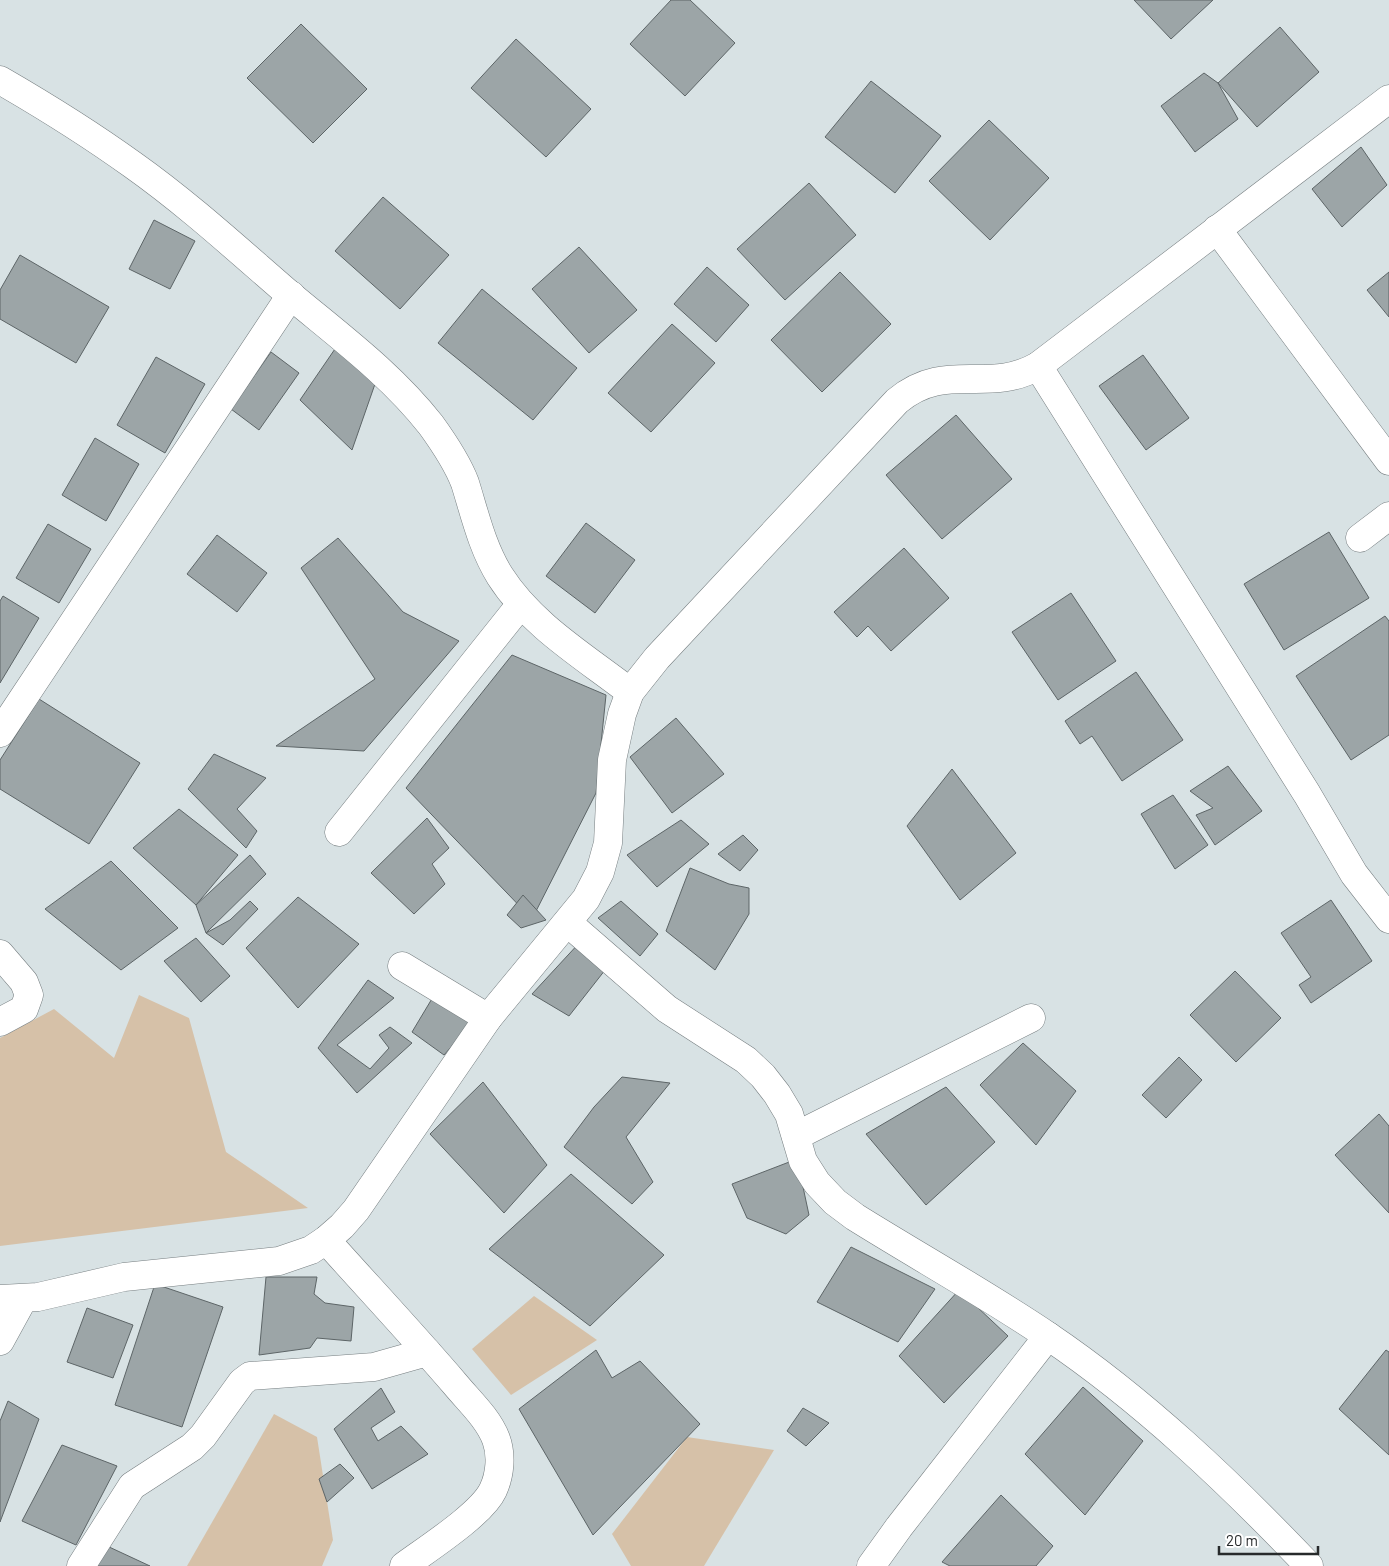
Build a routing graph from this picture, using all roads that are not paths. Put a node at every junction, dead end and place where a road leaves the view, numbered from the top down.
1 (0, 80) edge
2 (1389, 99) edge
3 (1217, 229) junction
4 (291, 295) junction
5 (1038, 366) junction
6 (1389, 461) edge
7 (1389, 516) edge
8 (1360, 538) dead end
9 (521, 604) junction
10 (630, 692) junction
11 (0, 733) edge
12 (339, 832) dead end
13 (1389, 919) edge
14 (568, 923) junction
15 (0, 954) edge
16 (402, 966) dead end
17 (488, 1018) junction
18 (1031, 1018) dead end
19 (0, 1022) edge
20 (796, 1136) junction
21 (326, 1240) junction
22 (12, 1299) edge
23 (1048, 1336) junction
24 (0, 1341) edge
25 (427, 1352) junction
26 (81, 1566) edge
27 (404, 1566) edge
28 (871, 1566) edge
29 (1309, 1566) edge

1 - 4 street
2 - 3 street
3 - 5 street
3 - 6 street
4 - 9 street
4 - 11 street
5 - 10 street
5 - 13 street
7 - 8 street
9 - 10 street
9 - 12 street
10 - 14 street
14 - 17 street
14 - 20 street
15 - 19 street
16 - 17 street
17 - 21 street
18 - 20 street
20 - 23 street
21 - 22 street
21 - 25 street
22 - 24 street
23 - 28 street
23 - 29 street
25 - 26 street
25 - 27 street

